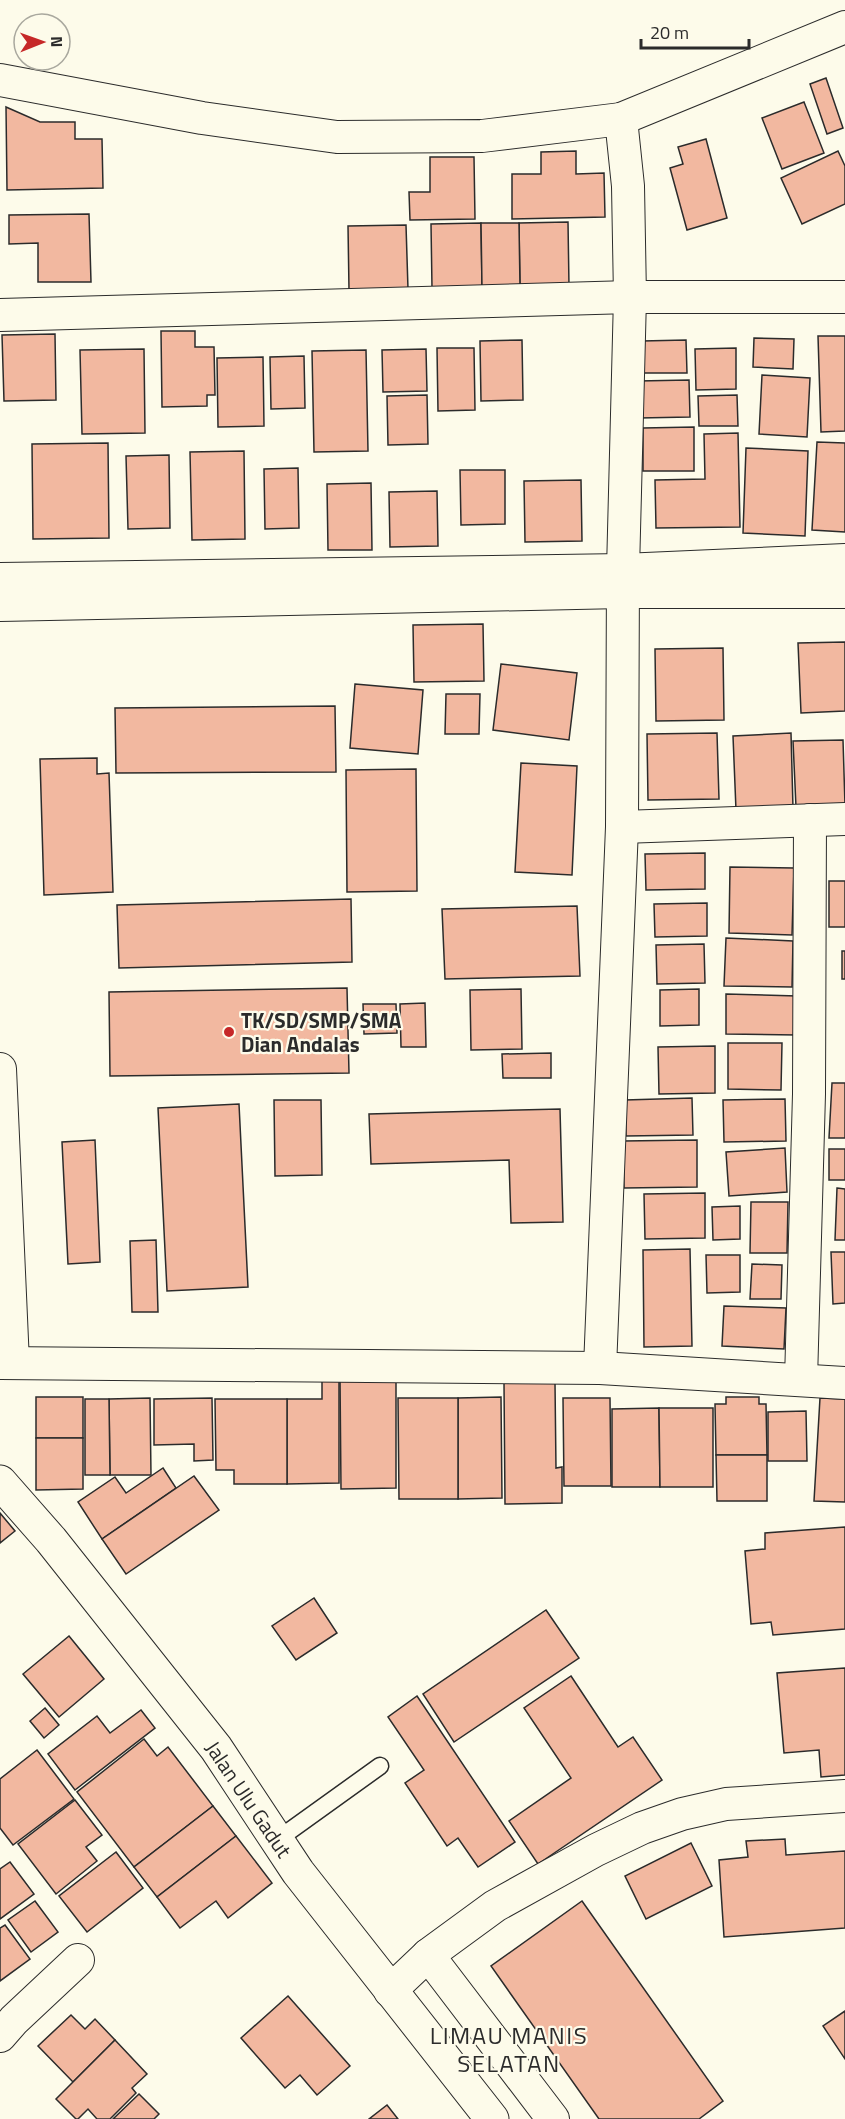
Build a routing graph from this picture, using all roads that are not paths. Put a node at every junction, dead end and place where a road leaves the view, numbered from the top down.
1 (845, 27) edge
2 (0, 80) edge
3 (621, 119) junction
4 (630, 297) junction
5 (845, 297) edge
6 (0, 315) edge
7 (845, 560) edge
8 (0, 579) edge
9 (622, 581) junction
10 (845, 592) edge
11 (0, 604) edge
12 (845, 819) edge
13 (810, 820) junction
14 (622, 827) junction
15 (0, 1069) edge
16 (6, 1363) edge
17 (600, 1368) junction
18 (801, 1380) junction
19 (845, 1383) edge
20 (0, 1482) edge
21 (380, 1766) dead end
22 (845, 1796) edge
23 (277, 1840) junction
24 (428, 1955) junction
25 (78, 1960) dead end
26 (390, 1991) junction
27 (0, 2036) edge
28 (492, 2119) edge
29 (553, 2119) edge

1 - 3 street
2 - 3 street
3 - 4 street
4 - 5 street
4 - 6 street
4 - 9 street
7 - 9 street
8 - 9 street
9 - 10 street
9 - 11 street
9 - 14 street
12 - 13 street
13 - 14 street
13 - 18 street
14 - 17 street
15 - 16 street
16 - 17 street
17 - 18 street
18 - 19 street
20 - 23 street, Jalan Ulu Gadut
21 - 23 lane
22 - 24 street
23 - 26 street, Jalan Ulu Gadut
24 - 26 street
24 - 29 street
25 - 27 street
26 - 28 street, Jalan Ulu Gadut

